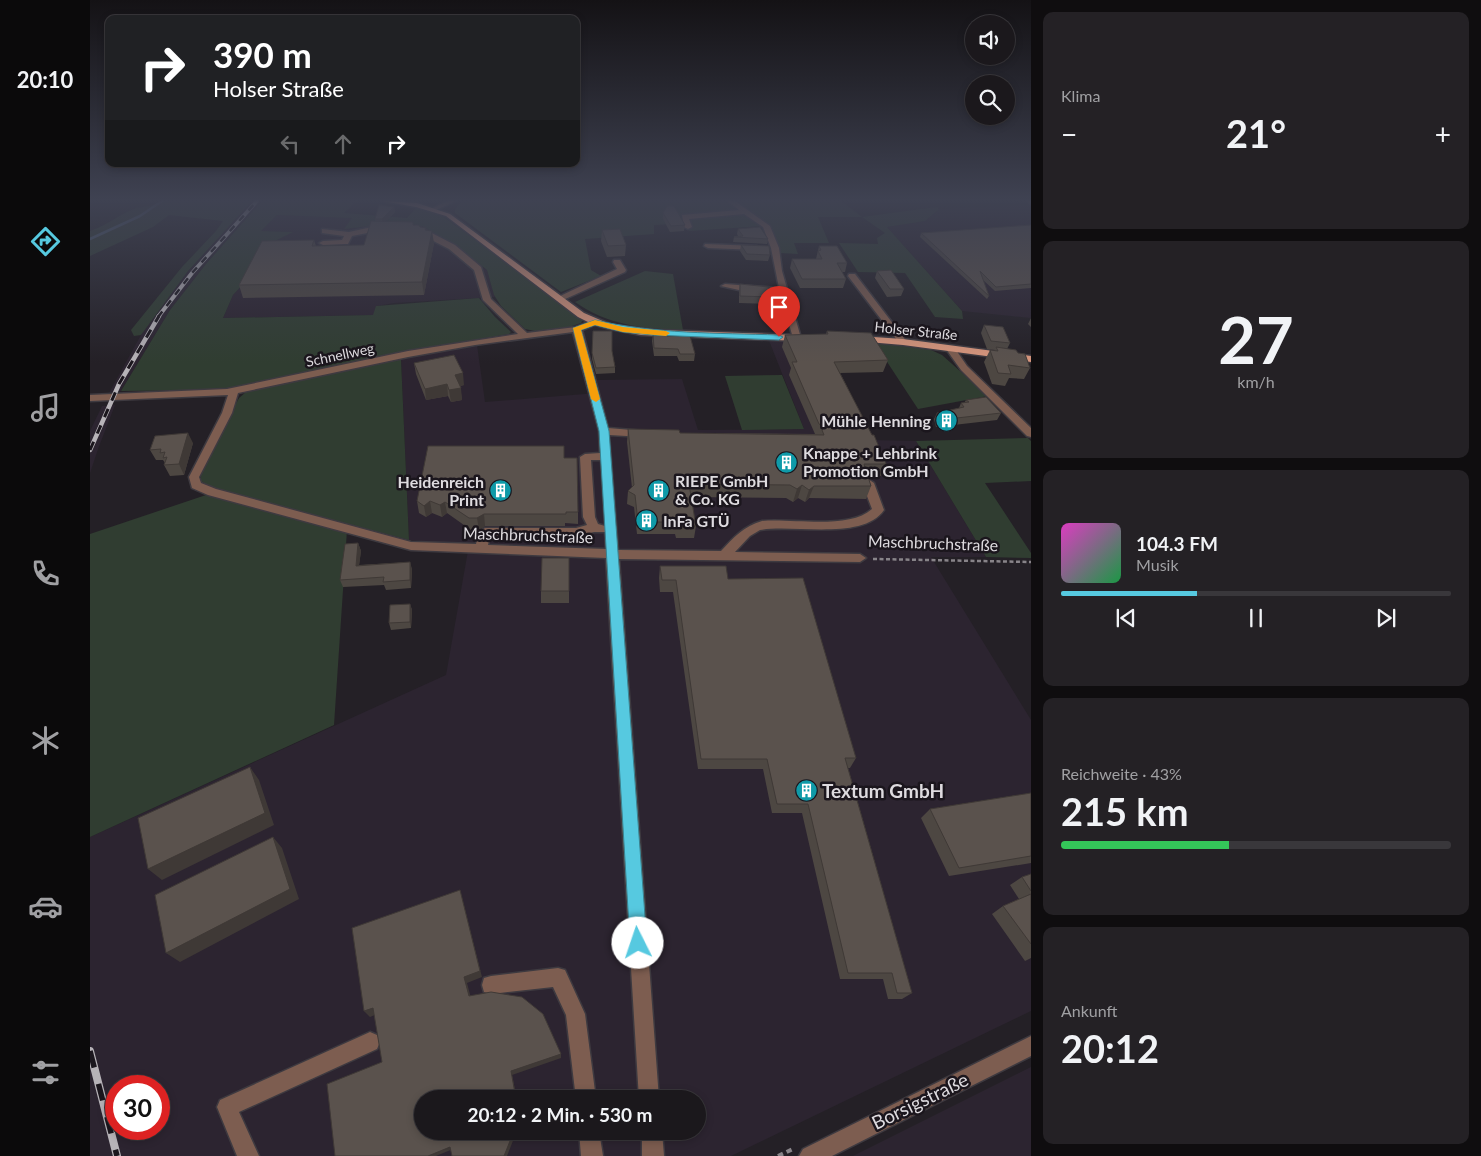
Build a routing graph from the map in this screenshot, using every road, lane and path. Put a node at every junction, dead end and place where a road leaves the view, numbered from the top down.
1 (461, 255) edge
2 (503, 255) edge
3 (776, 255) edge
4 (617, 262) dead end
5 (852, 276) dead end
6 (725, 286) dead end
7 (784, 291) junction
8 (560, 298) junction
9 (595, 323) junction
10 (577, 328) junction
11 (525, 336) junction
12 (802, 338) joint
13 (845, 339) edge
14 (903, 342) junction
15 (951, 349) junction
16 (1031, 359) edge
17 (234, 391) junction
18 (90, 398) edge
19 (604, 431) junction
20 (1031, 434) edge
21 (658, 435) edge
22 (606, 456) junction
23 (868, 483) edge
24 (594, 528) junction
25 (610, 530) junction
26 (481, 549) junction
27 (612, 554) junction
28 (724, 556) junction
29 (860, 558) joint
30 (1031, 562) edge
31 (491, 985) dead end
32 (370, 1042) dead end
33 (1031, 1046) edge
34 (585, 1090) edge
35 (648, 1090) edge
36 (590, 1140) edge
37 (652, 1140) edge
38 (248, 1156) edge
39 (592, 1156) edge
40 (653, 1156) edge
41 (810, 1156) edge

1 - 11 street
2 - 8 main road
3 - 7 street
4 - 8 street
5 - 14 street
6 - 7 street
7 - 12 street
8 - 9 main road
9 - 10 street, Schnellweg
9 - 12 main road
10 - 11 street, Schnellweg
10 - 19 street
11 - 17 street, Schnellweg
13 - 14 main road, Holser Straße
14 - 15 main road, Holser Straße
15 - 16 main road, Holser Straße
15 - 20 street
17 - 18 street, Schnellweg
17 - 26 street, Maschbruchstraße
19 - 21 street
19 - 22 street
22 - 24 street
22 - 25 street
23 - 28 street
24 - 25 street
24 - 26 street
25 - 27 street
26 - 27 street, Maschbruchstraße
27 - 28 street, Maschbruchstraße
27 - 35 street
28 - 29 street, Maschbruchstraße
29 - 30 path, Maschbruchstraße
31 - 34 street
32 - 38 street
33 - 41 street, Borsigstraße
36 - 39 street
37 - 40 street

